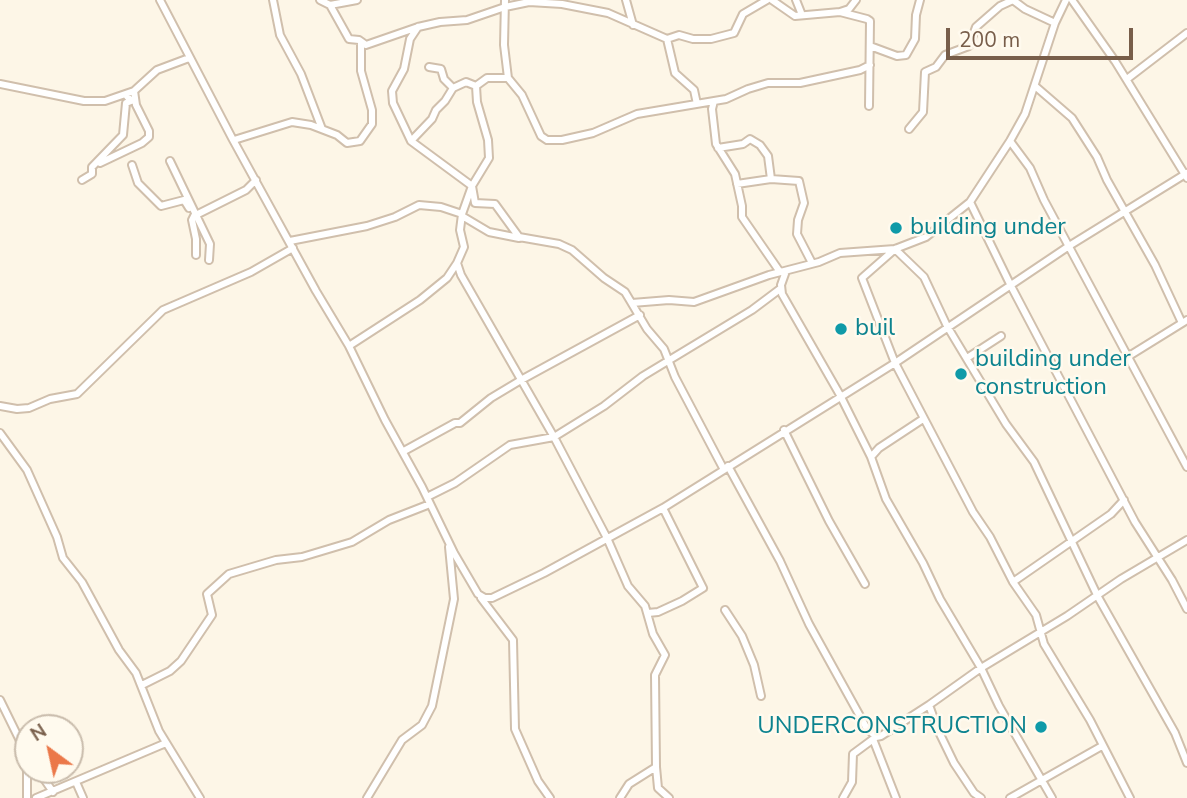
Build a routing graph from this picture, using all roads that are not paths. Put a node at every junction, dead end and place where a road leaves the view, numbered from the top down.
1 (160, 0) edge
2 (273, 0) edge
3 (320, 0) edge
4 (356, 0) edge
5 (626, 0) edge
6 (769, 0) edge
7 (796, 0) edge
8 (856, 0) edge
9 (920, 0) edge
10 (1013, 0) edge
11 (1066, 0) edge
12 (1072, 0) edge
13 (534, 1) edge
14 (505, 4) edge
15 (330, 5) junction
16 (841, 12) junction
17 (802, 15) junction
18 (1055, 23) junction
19 (633, 25) junction
20 (418, 27) junction
21 (1187, 33) edge
22 (667, 39) junction
23 (361, 43) junction
24 (870, 46) junction
25 (189, 58) junction
26 (870, 65) junction
27 (429, 67) dead end
28 (508, 78) junction
29 (1127, 79) junction
30 (0, 83) edge
31 (476, 86) junction
32 (1035, 86) junction
33 (453, 88) junction
34 (134, 91) junction
35 (127, 95) junction
36 (714, 102) junction
37 (697, 104) junction
38 (869, 106) dead end
39 (908, 129) dead end
40 (322, 130) junction
41 (234, 141) junction
42 (411, 141) junction
43 (1010, 141) junction
44 (718, 148) junction
45 (170, 161) dead end
46 (100, 163) dead end
47 (132, 165) dead end
48 (1186, 175) edge
49 (82, 180) dead end
50 (256, 180) junction
51 (771, 180) junction
52 (737, 184) junction
53 (472, 186) junction
54 (970, 202) junction
55 (1126, 212) junction
56 (195, 215) junction
57 (462, 215) junction
58 (521, 238) junction
59 (291, 245) junction
60 (1069, 246) junction
61 (895, 249) junction
62 (196, 255) dead end
63 (209, 260) dead end
64 (457, 263) junction
65 (812, 263) junction
66 (783, 272) junction
67 (1011, 286) junction
68 (780, 289) junction
69 (632, 303) junction
70 (640, 316) junction
71 (1185, 321) edge
72 (947, 326) junction
73 (1001, 337) dead end
74 (349, 346) junction
75 (1129, 356) junction
76 (967, 358) junction
77 (669, 362) junction
78 (895, 362) junction
79 (521, 380) junction
80 (840, 395) junction
81 (0, 406) edge
82 (923, 419) junction
83 (784, 430) junction
84 (0, 433) edge
85 (554, 437) junction
86 (404, 451) junction
87 (871, 457) junction
88 (726, 467) junction
89 (1187, 467) edge
90 (1124, 500) junction
91 (428, 501) junction
92 (663, 508) junction
93 (607, 538) junction
94 (1187, 540) edge
95 (1071, 541) junction
96 (448, 542) junction
97 (1159, 559) junction
98 (1013, 582) junction
99 (865, 584) dead end
100 (478, 594) junction
101 (1098, 597) junction
102 (725, 610) dead end
103 (1187, 610) edge
104 (648, 613) junction
105 (1041, 631) junction
106 (981, 668) junction
107 (142, 685) junction
108 (761, 695) dead end
109 (0, 700) edge
110 (929, 705) junction
111 (14, 728) edge
112 (874, 738) junction
113 (166, 743) junction
114 (1101, 746) junction
115 (1187, 763) edge
116 (656, 767) junction
117 (84, 779) edge
118 (1041, 779) junction
119 (48, 784) edge
120 (71, 784) edge
121 (53, 792) junction
122 (36, 798) edge
123 (200, 798) edge
124 (367, 798) edge
125 (550, 798) edge
126 (620, 798) edge
127 (669, 798) edge
128 (843, 798) edge
129 (896, 798) edge
130 (981, 798) edge
131 (1010, 798) edge
132 (1052, 798) edge
133 (1130, 798) edge

1 - 25 street
2 - 40 street
3 - 15 street
4 - 15 street
5 - 19 street
6 - 17 street
6 - 22 street
7 - 17 street
8 - 16 street
9 - 24 street
10 - 18 street
10 - 39 street
11 - 18 street
12 - 29 street
13 - 14 street
13 - 19 street
14 - 20 street
14 - 28 street
15 - 23 street
16 - 17 street
16 - 24 street
18 - 32 street
19 - 22 street
20 - 23 street
20 - 42 street
21 - 29 street
22 - 37 street
23 - 40 street
24 - 26 street
25 - 34 street
25 - 41 street
26 - 36 street
26 - 38 street
27 - 33 street
28 - 31 street
28 - 37 street
29 - 48 street
30 - 35 street
31 - 33 street
31 - 53 street
32 - 43 street
32 - 55 street
33 - 42 street
34 - 35 street
34 - 46 street
35 - 49 street
36 - 37 street
36 - 44 street
40 - 41 street
41 - 50 street
42 - 53 street
43 - 54 street
43 - 60 street
44 - 51 street
44 - 52 street
45 - 56 street
47 - 56 street
48 - 55 street
50 - 56 street
50 - 59 street
51 - 52 street
51 - 65 street
52 - 66 street
53 - 57 street
53 - 58 street
54 - 61 street
54 - 67 street
55 - 60 street
55 - 71 street
56 - 62 street
56 - 63 street
57 - 58 street
57 - 59 street
57 - 64 street
58 - 69 street
59 - 74 street
59 - 81 street
60 - 67 street
60 - 75 street
61 - 65 street
61 - 72 street
61 - 78 street
64 - 74 street
64 - 79 street
65 - 66 street
66 - 68 street
66 - 69 street
67 - 72 street
67 - 90 street
68 - 77 street
68 - 80 street
69 - 70 street
70 - 77 street
70 - 79 street
71 - 75 street
72 - 76 street
72 - 78 street
73 - 76 street
74 - 86 street
75 - 89 street
76 - 95 street
77 - 85 street
77 - 88 street
78 - 80 street
78 - 82 street
79 - 85 street
79 - 86 street
80 - 83 street
80 - 87 street
82 - 87 street
82 - 98 street
83 - 88 street
83 - 99 street
84 - 107 street
85 - 91 street
85 - 93 street
86 - 91 street
87 - 106 street
88 - 92 street
88 - 112 street
90 - 95 street
90 - 97 street
91 - 96 street
91 - 107 street
92 - 93 street
92 - 104 street
93 - 100 street
93 - 104 street
94 - 97 street
95 - 98 street
95 - 101 street
96 - 100 street
96 - 124 street
97 - 101 street
97 - 103 street
98 - 105 street
100 - 125 street
101 - 105 street
101 - 115 street
102 - 108 street
104 - 116 street
105 - 106 street
105 - 114 street
106 - 110 street
106 - 118 street
107 - 113 street
109 - 111 street
110 - 112 street
110 - 130 street
112 - 128 street
112 - 129 street
113 - 117 street
113 - 123 street
114 - 118 street
114 - 133 street
116 - 126 street
116 - 127 street
118 - 131 street
118 - 132 street
119 - 121 street
120 - 121 street
121 - 122 street

